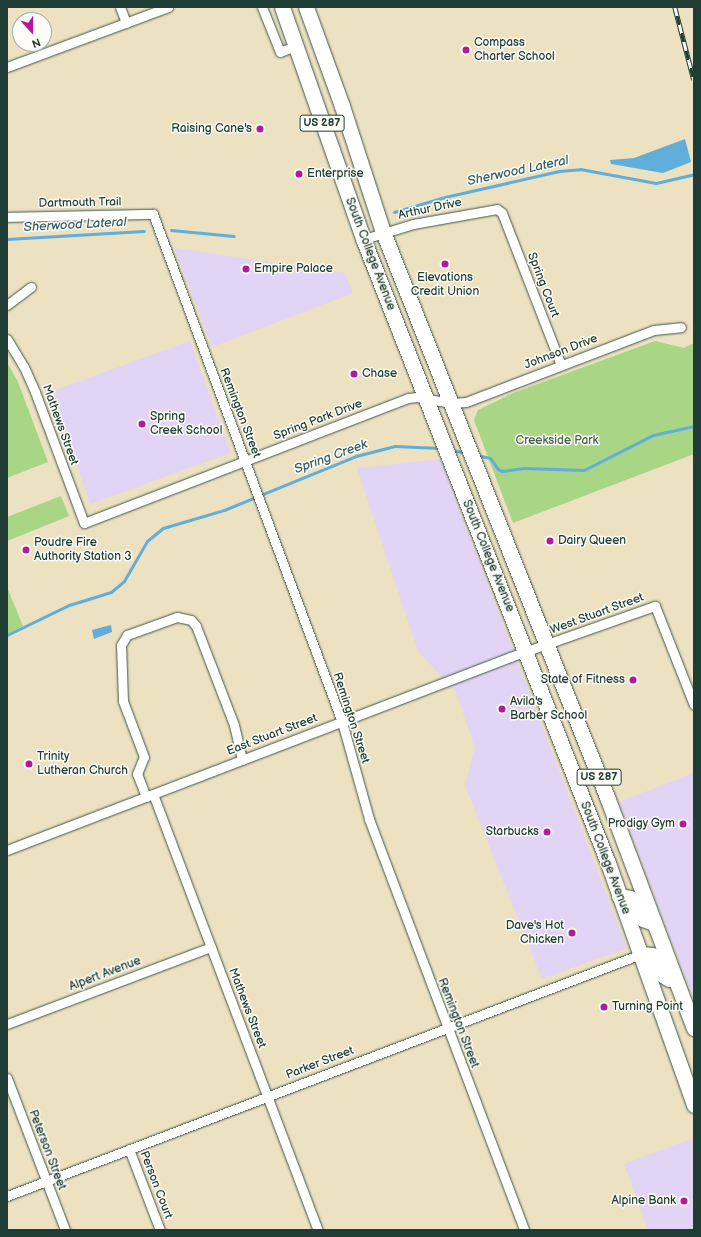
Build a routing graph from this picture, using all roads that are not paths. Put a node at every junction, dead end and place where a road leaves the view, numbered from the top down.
1 (120, 7) edge
2 (168, 7) edge
3 (262, 7) edge
4 (282, 7) edge
5 (306, 7) edge
6 (126, 23) junction
7 (295, 46) junction
8 (7, 67) edge
9 (502, 213) joint
10 (153, 214) joint
11 (7, 217) edge
12 (383, 232) junction
13 (364, 239) junction
14 (31, 287) dead end
15 (7, 305) edge
16 (681, 327) dead end
17 (7, 339) edge
18 (561, 365) junction
19 (426, 398) junction
20 (451, 403) junction
21 (246, 461) junction
22 (84, 523) joint
23 (547, 645) junction
24 (526, 652) junction
25 (694, 704) edge
26 (342, 722) junction
27 (242, 760) junction
28 (149, 795) junction
29 (7, 850) edge
30 (619, 896) junction
31 (654, 923) junction
32 (211, 947) junction
33 (641, 954) junction
34 (676, 980) junction
35 (7, 1024) edge
36 (447, 1028) junction
37 (694, 1028) edge
38 (7, 1078) edge
39 (267, 1096) junction
40 (694, 1105) edge
41 (129, 1149) junction
42 (46, 1181) junction
43 (7, 1196) edge
44 (65, 1230) edge
45 (160, 1230) edge
46 (318, 1230) edge
47 (524, 1230) edge

1 - 6 street
2 - 6 street
3 - 7 street
4 - 7 highway, South College Avenue / US 287
5 - 12 highway, South College Avenue / US 287
6 - 8 street
7 - 13 highway, South College Avenue / US 287
9 - 12 street, Arthur Drive
9 - 18 street, Spring Court
10 - 11 street, Dartmouth Trail
10 - 21 street, Remington Street
12 - 13 street, Arthur Drive
12 - 20 highway, South College Avenue / US 287
13 - 19 highway, South College Avenue / US 287
14 - 15 street
16 - 18 street, Johnson Drive
17 - 22 street, Mathews Street
18 - 20 street, Johnson Drive
19 - 20 street, Spring Park Drive
19 - 21 street, Spring Park Drive
19 - 24 highway, South College Avenue / US 287
20 - 23 highway, South College Avenue / US 287
21 - 22 street, Spring Park Drive
21 - 26 street, Remington Street
23 - 24 street, East Stuart Street
23 - 25 street, West Stuart Street
23 - 31 highway, South College Avenue / US 287
24 - 26 street, East Stuart Street
24 - 30 highway, South College Avenue / US 287
26 - 27 street, East Stuart Street
26 - 36 street, Remington Street
27 - 28 street, East Stuart Street
27 - 28 street, Mathews Street
28 - 29 street, East Stuart Street
28 - 32 street, Mathews Street
30 - 31 highway
30 - 33 highway, South College Avenue / US 287
31 - 34 highway, South College Avenue / US 287
32 - 35 street, Alpert Avenue
32 - 39 street, Mathews Street
33 - 34 highway
33 - 36 street, Parker Street
33 - 40 highway, South College Avenue / US 287
34 - 37 highway, South College Avenue / US 287
36 - 39 street, Parker Street
36 - 47 street, Remington Street
38 - 42 street, Peterson Street
39 - 41 street, Parker Street
39 - 46 street, Mathews Street
41 - 42 street, Parker Street
41 - 45 street, Person Court
42 - 43 street, Parker Street
42 - 44 street, Peterson Street

